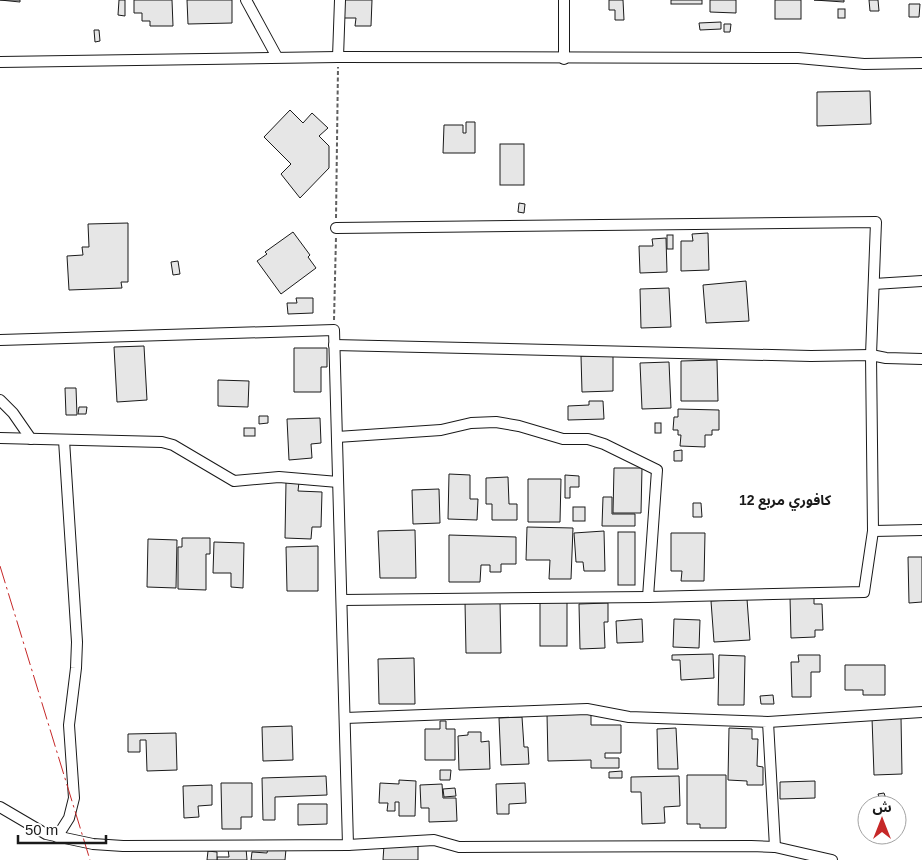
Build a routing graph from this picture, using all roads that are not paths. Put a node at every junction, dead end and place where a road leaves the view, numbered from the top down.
1 (246, 0) edge
2 (340, 0) edge
3 (564, 0) edge
4 (338, 57) junction
5 (277, 58) junction
6 (564, 59) junction
7 (0, 62) edge
8 (922, 63) edge
9 (336, 228) road end
10 (922, 281) edge
11 (874, 284) junction
12 (0, 340) edge
13 (334, 346) junction
14 (872, 355) junction
15 (922, 359) edge
16 (0, 400) edge
17 (337, 437) junction
18 (0, 438) edge
19 (31, 439) junction
20 (64, 440) junction
21 (338, 482) junction
22 (922, 530) edge
23 (873, 531) junction
24 (648, 597) junction
25 (342, 600) junction
26 (922, 712) edge
27 (345, 718) junction
28 (768, 722) junction
29 (0, 807) edge
30 (57, 837) junction
31 (348, 845) junction
32 (775, 847) junction
33 (832, 860) edge

1 - 5 street
2 - 4 street
3 - 6 street
4 - 5 street
4 - 6 street
5 - 7 street
6 - 8 street
9 - 11 street
10 - 11 street
11 - 14 street
12 - 13 street
13 - 14 street
13 - 17 street
14 - 15 street
14 - 23 street
16 - 19 street
17 - 21 street
17 - 24 street
18 - 19 street
19 - 20 street
20 - 21 street
20 - 30 street
21 - 25 street
22 - 23 street
23 - 24 street
24 - 25 street
25 - 27 street
26 - 28 street
27 - 28 street
27 - 31 street
28 - 32 street
29 - 30 street
30 - 31 street
31 - 32 street
32 - 33 street

